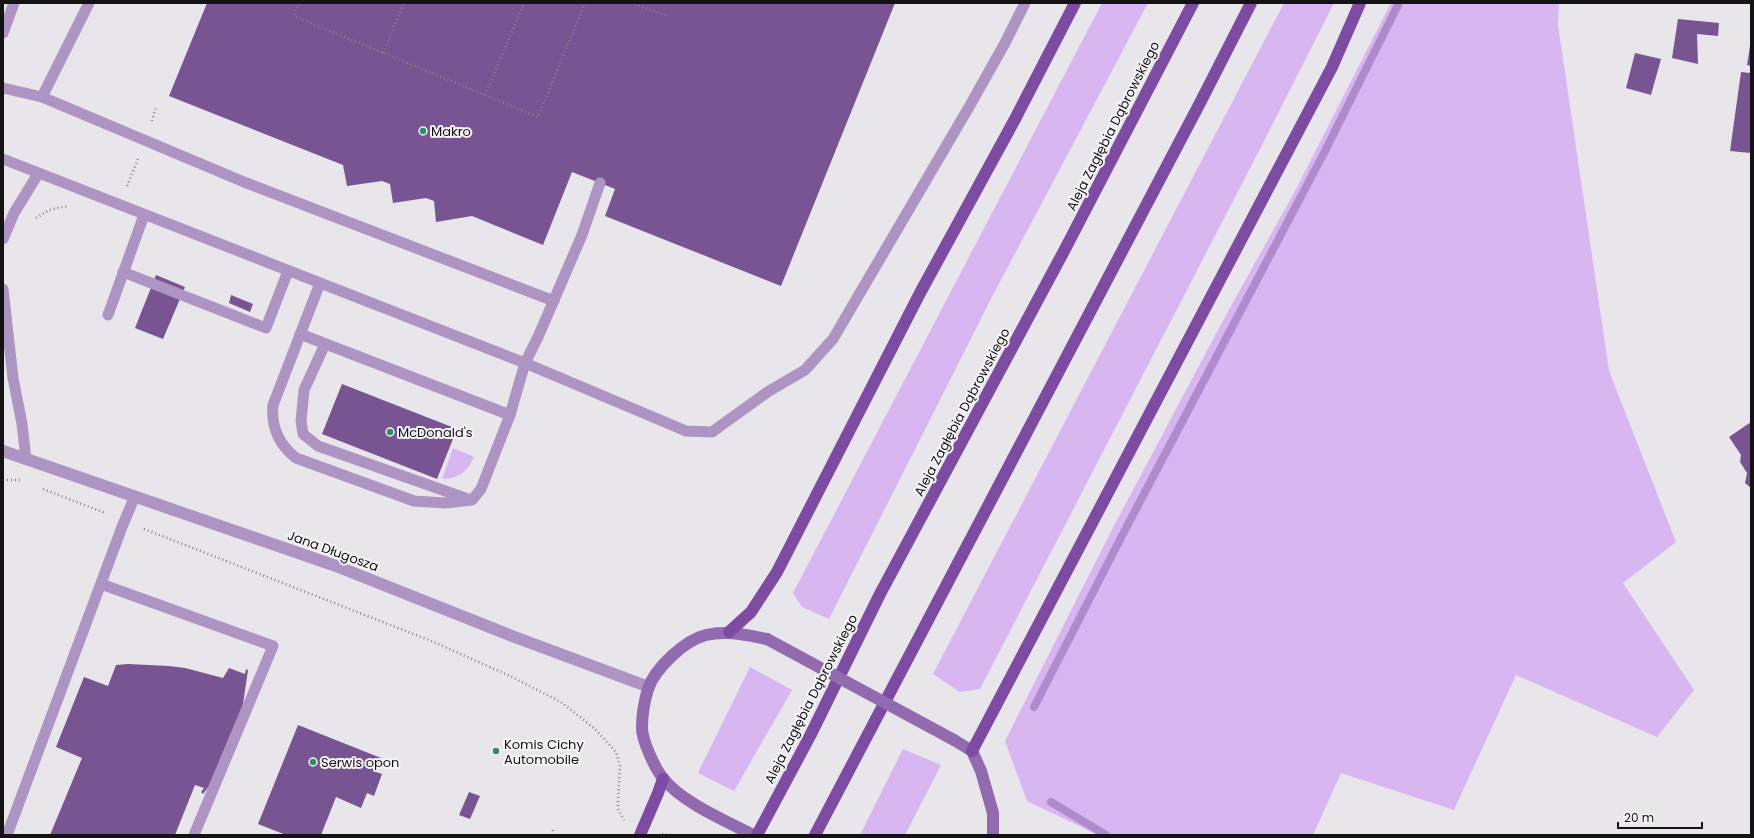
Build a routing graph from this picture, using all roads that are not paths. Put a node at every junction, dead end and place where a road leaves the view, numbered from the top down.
1 (14, 3) edge
2 (88, 3) edge
3 (1025, 3) edge
4 (1075, 3) edge
5 (1193, 3) edge
6 (1251, 3) edge
7 (1360, 3) edge
8 (3, 34) edge
9 (3, 88) edge
10 (42, 97) junction
11 (3, 159) edge
12 (38, 174) junction
13 (600, 183) dead end
14 (144, 215) junction
15 (3, 239) edge
16 (288, 271) junction
17 (123, 272) junction
18 (320, 284) junction
19 (3, 289) edge
20 (554, 301) junction
21 (108, 315) dead end
22 (300, 334) junction
23 (325, 344) junction
24 (525, 363) junction
25 (510, 416) junction
26 (3, 451) edge
27 (26, 459) junction
28 (135, 496) junction
29 (472, 500) junction
30 (101, 584) junction
31 (729, 632) junction
32 (648, 688) junction
33 (972, 751) junction
34 (663, 779) junction
35 (640, 834) edge
36 (8, 835) edge
37 (194, 835) edge
38 (753, 835) edge
39 (757, 835) edge
40 (815, 835) edge
41 (993, 835) edge

1 - 8 lane
2 - 10 lane
3 - 24 lane
4 - 31 main road
5 - 39 main road, Aleja Zagłębia Dąbrowskiego
6 - 40 main road
7 - 33 main road
9 - 10 lane
10 - 20 lane
11 - 12 lane
12 - 14 lane
12 - 15 lane
13 - 20 lane
14 - 16 lane
14 - 17 lane
16 - 17 lane
16 - 18 lane
17 - 21 lane
18 - 22 lane
18 - 24 lane
19 - 27 lane
20 - 24 lane
22 - 23 lane
22 - 29 lane
23 - 25 lane
23 - 29 lane
24 - 25 lane
25 - 29 lane
26 - 27 street, Jana Długosza
27 - 28 street, Jana Długosza
28 - 30 lane
28 - 32 street, Jana Długosza
30 - 36 lane
30 - 37 lane
31 - 32 street
31 - 33 street, bridge
32 - 34 street
33 - 41 street
34 - 35 main road
34 - 38 street

